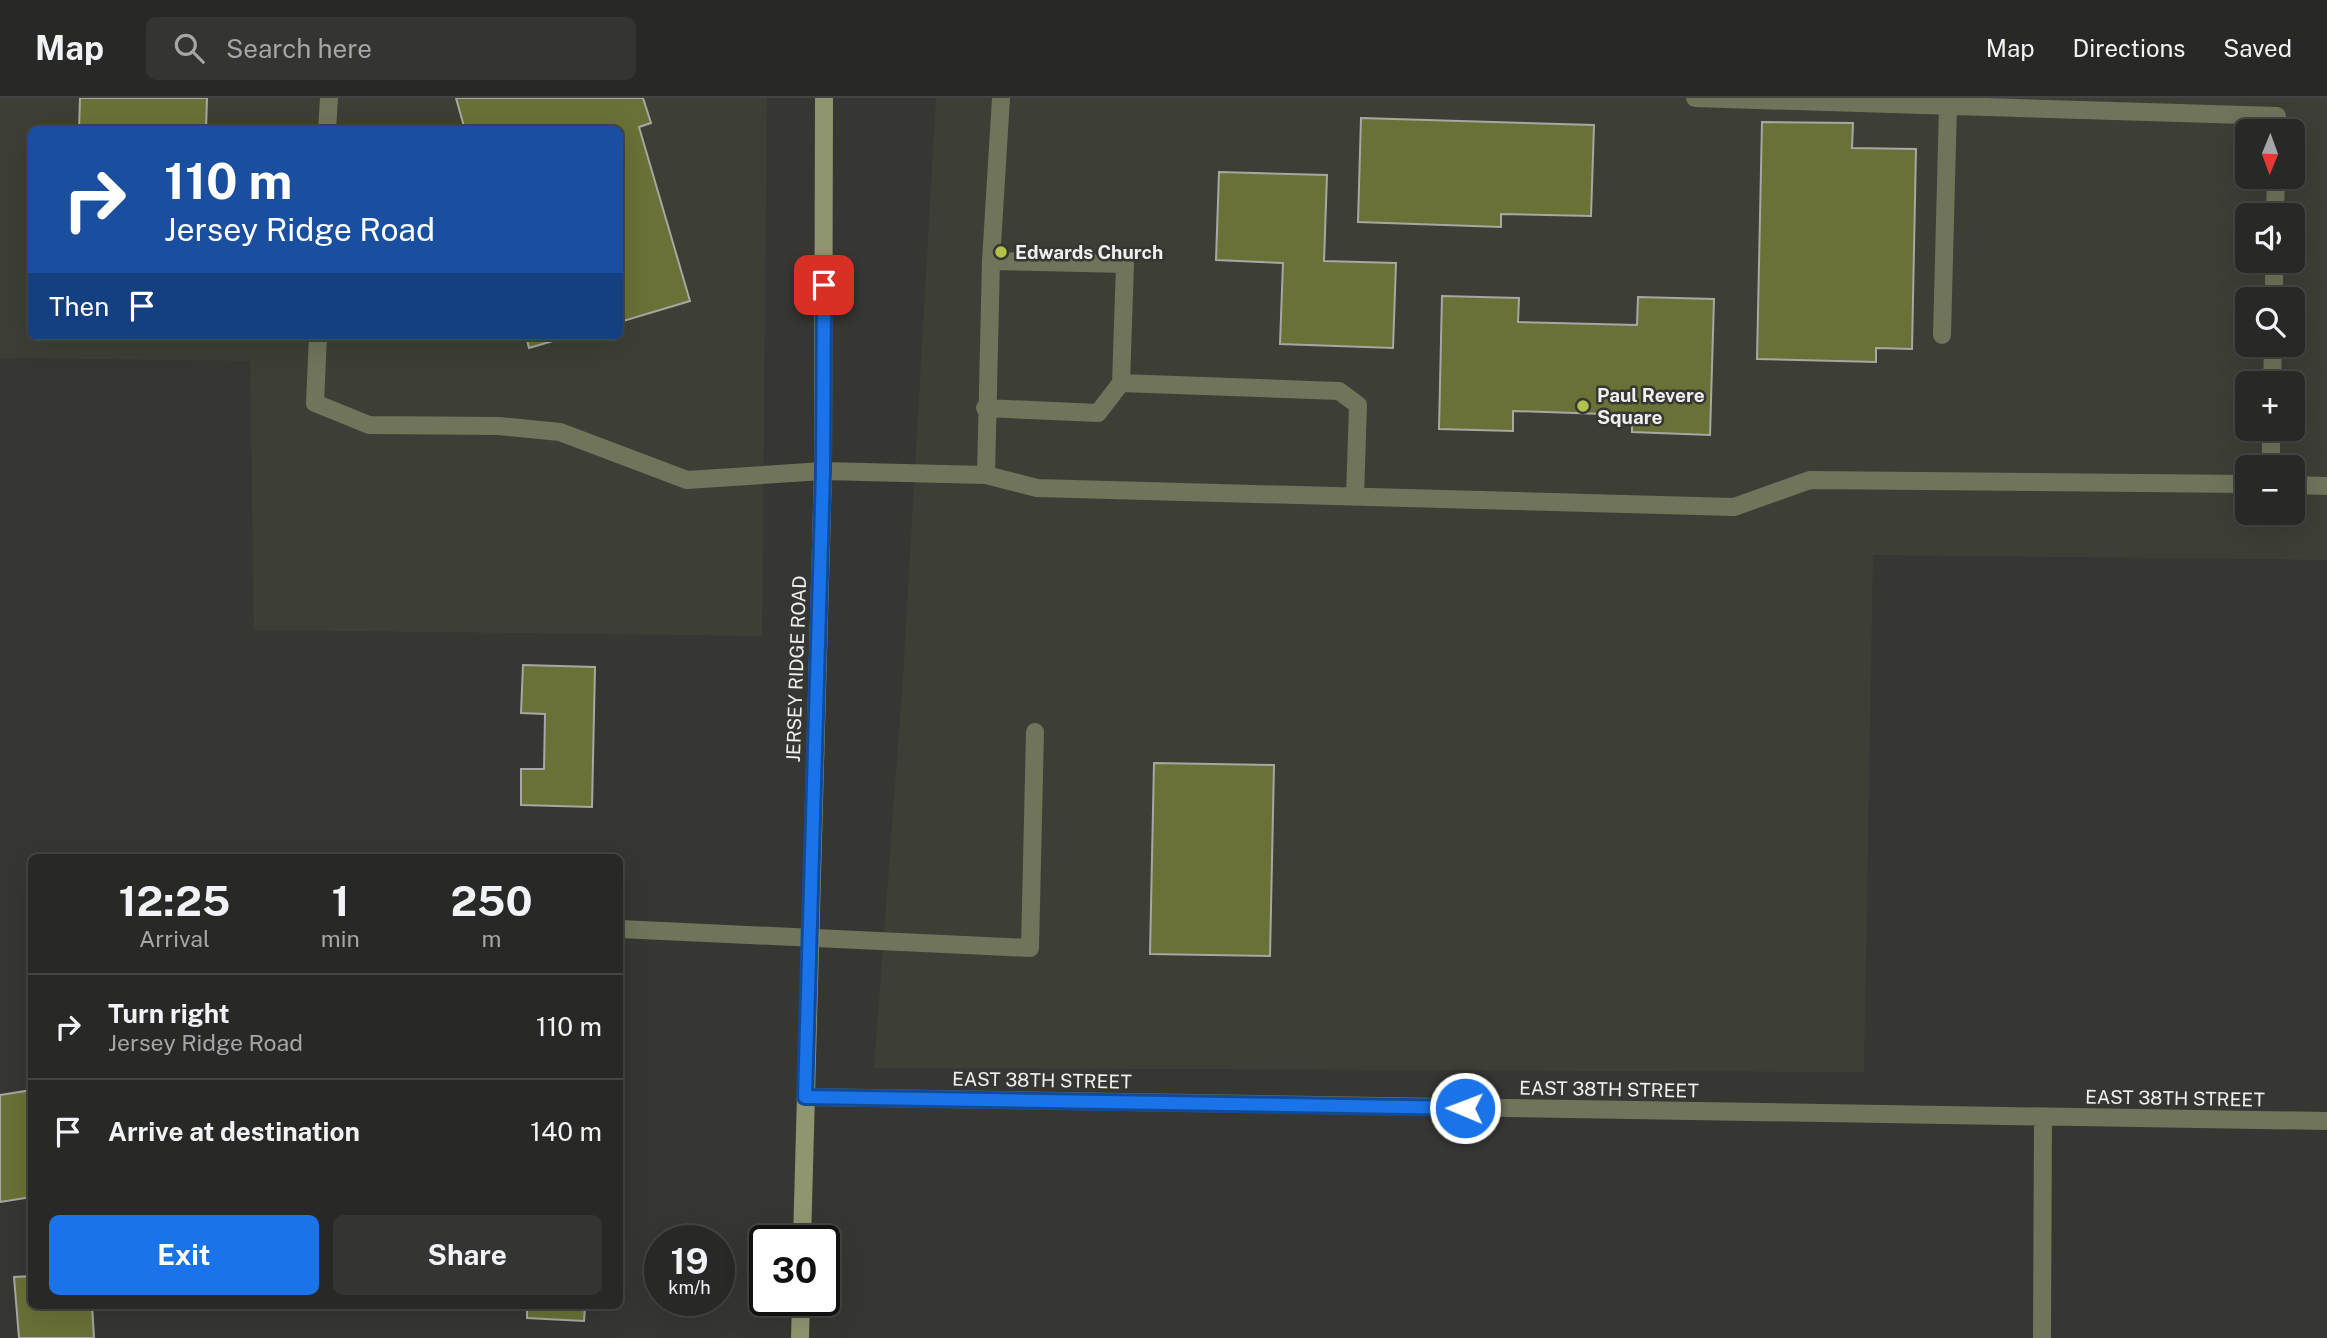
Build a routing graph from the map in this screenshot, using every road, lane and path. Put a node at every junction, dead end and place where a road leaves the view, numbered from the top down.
1 (329, 98) edge
2 (824, 98) edge
3 (1001, 98) edge
4 (1695, 98) edge
5 (1948, 106) junction
6 (2277, 119) edge
7 (327, 126) edge
8 (991, 261) junction
9 (1942, 335) dead end
10 (318, 340) edge
11 (1121, 383) junction
12 (985, 408) junction
13 (823, 471) junction
14 (986, 475) junction
15 (2235, 484) edge
16 (2305, 485) edge
17 (2327, 486) edge
18 (1355, 496) junction
19 (1035, 732) dead end
20 (623, 929) edge
21 (809, 939) junction
22 (805, 1097) junction
23 (2043, 1117) junction
24 (2327, 1121) edge
25 (802, 1225) edge
26 (801, 1316) edge
27 (800, 1338) edge
28 (2042, 1338) edge

1 - 7 street
2 - 13 main road, JERSEY RIDGE ROAD
3 - 8 street
4 - 5 street
5 - 6 street
5 - 9 street
8 - 11 street
8 - 12 street
10 - 13 street
11 - 12 street
11 - 18 street
12 - 14 street
13 - 14 street
13 - 21 main road, JERSEY RIDGE ROAD
14 - 18 street
15 - 18 street
16 - 17 street
19 - 21 street
20 - 21 street
21 - 22 main road, JERSEY RIDGE ROAD
22 - 23 street, EAST 38TH STREET
22 - 25 main road, JERSEY RIDGE ROAD
23 - 24 street, EAST 38TH STREET
23 - 28 street
26 - 27 main road

